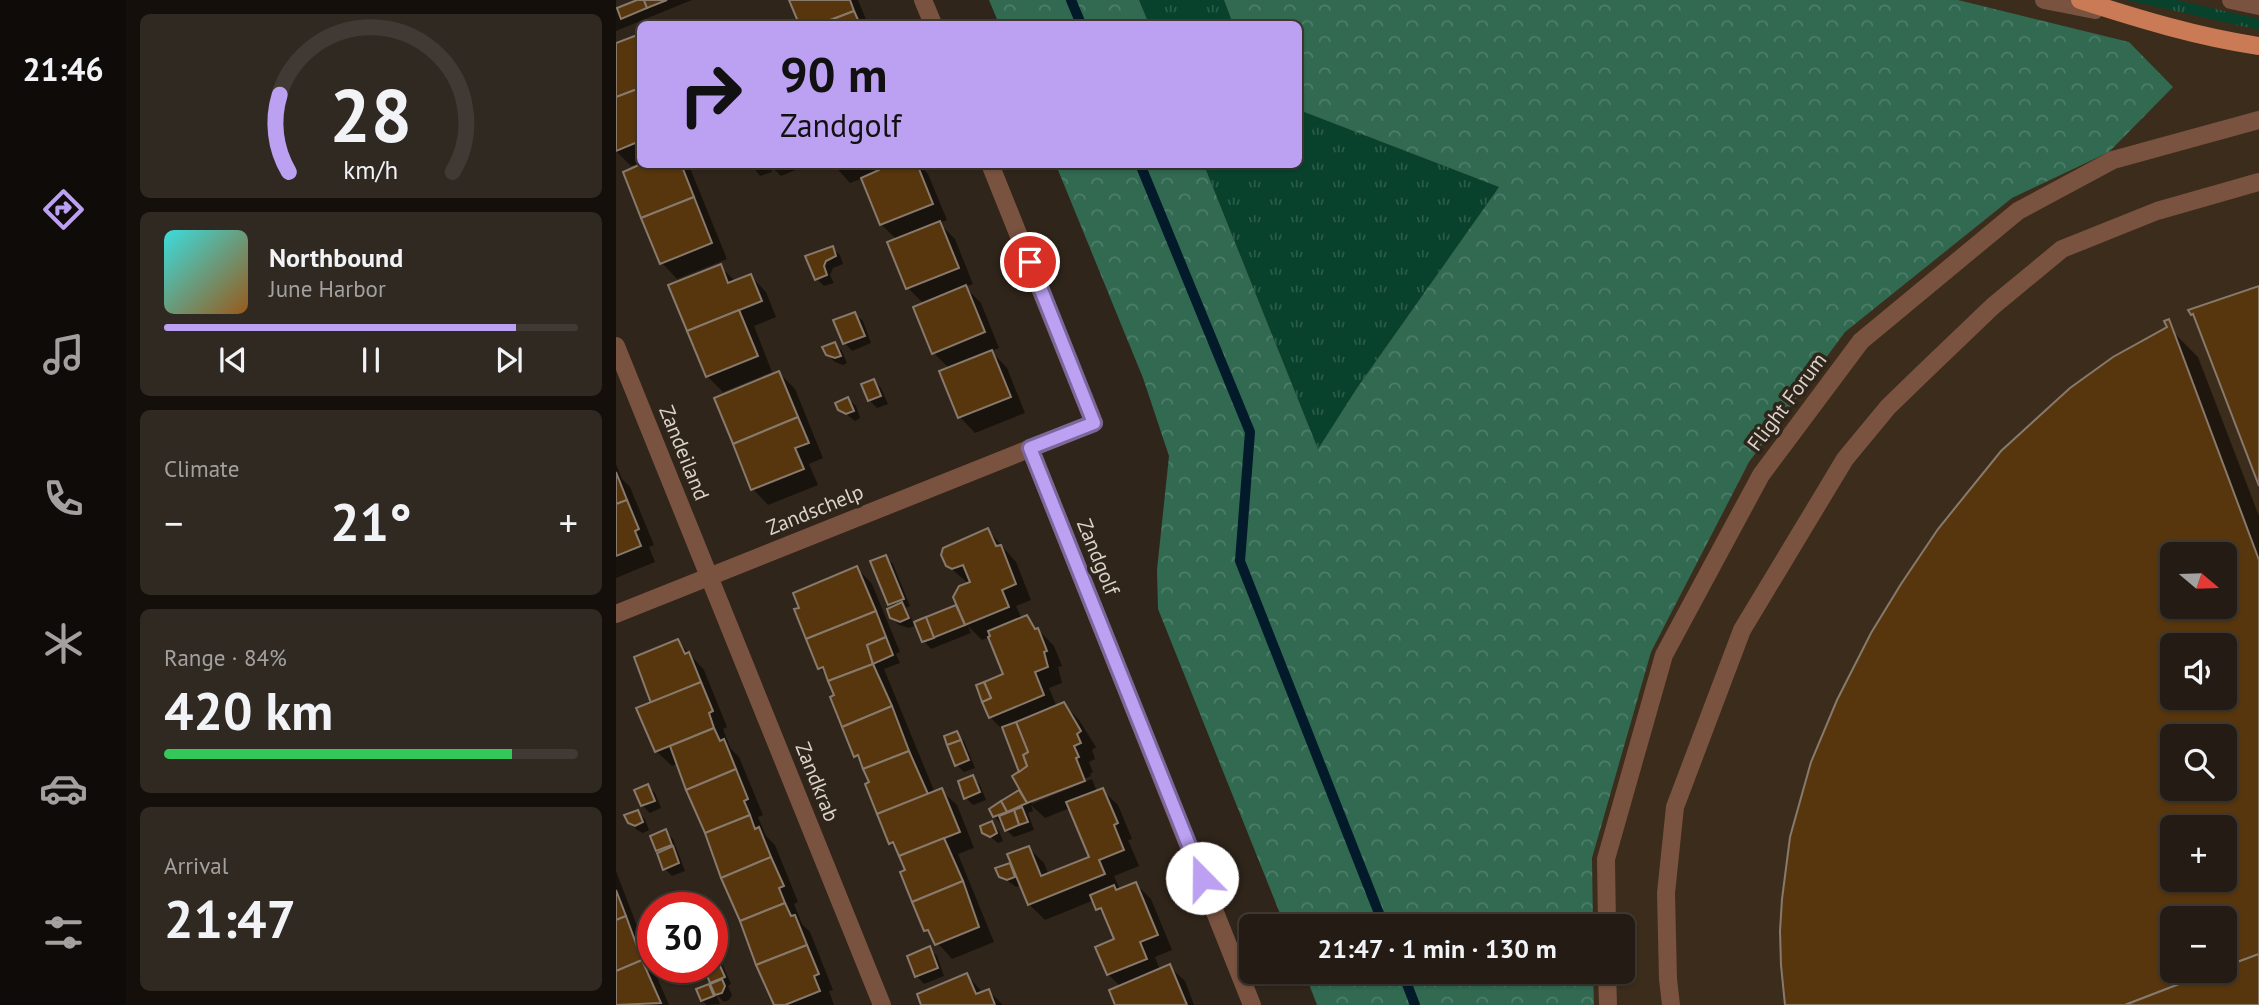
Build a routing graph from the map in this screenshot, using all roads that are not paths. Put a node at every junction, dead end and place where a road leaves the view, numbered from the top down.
1 (923, 0) edge
2 (2044, 0) edge
3 (2080, 0) edge
4 (2231, 0) edge
5 (2259, 6) edge
6 (2135, 18) junction
7 (932, 21) edge
8 (2259, 46) edge
9 (2259, 120) edge
10 (992, 168) edge
11 (2259, 182) edge
12 (616, 346) edge
13 (1030, 448) junction
14 (709, 577) junction
15 (616, 614) edge
16 (1607, 914) edge
17 (1607, 984) edge
18 (882, 1005) edge
19 (1252, 1005) edge
20 (1608, 1005) edge
21 (1671, 1005) edge

1 - 7 street
2 - 6 street
3 - 6 main road
4 - 5 street
6 - 8 main road
9 - 16 street, Flight Forum
10 - 13 street
11 - 21 street
12 - 14 street, Zandeiland
13 - 14 street, Zandschelp
13 - 19 street, Zandgolf
14 - 15 street, Zandschelp
14 - 18 street, Zandkrab
17 - 20 street

